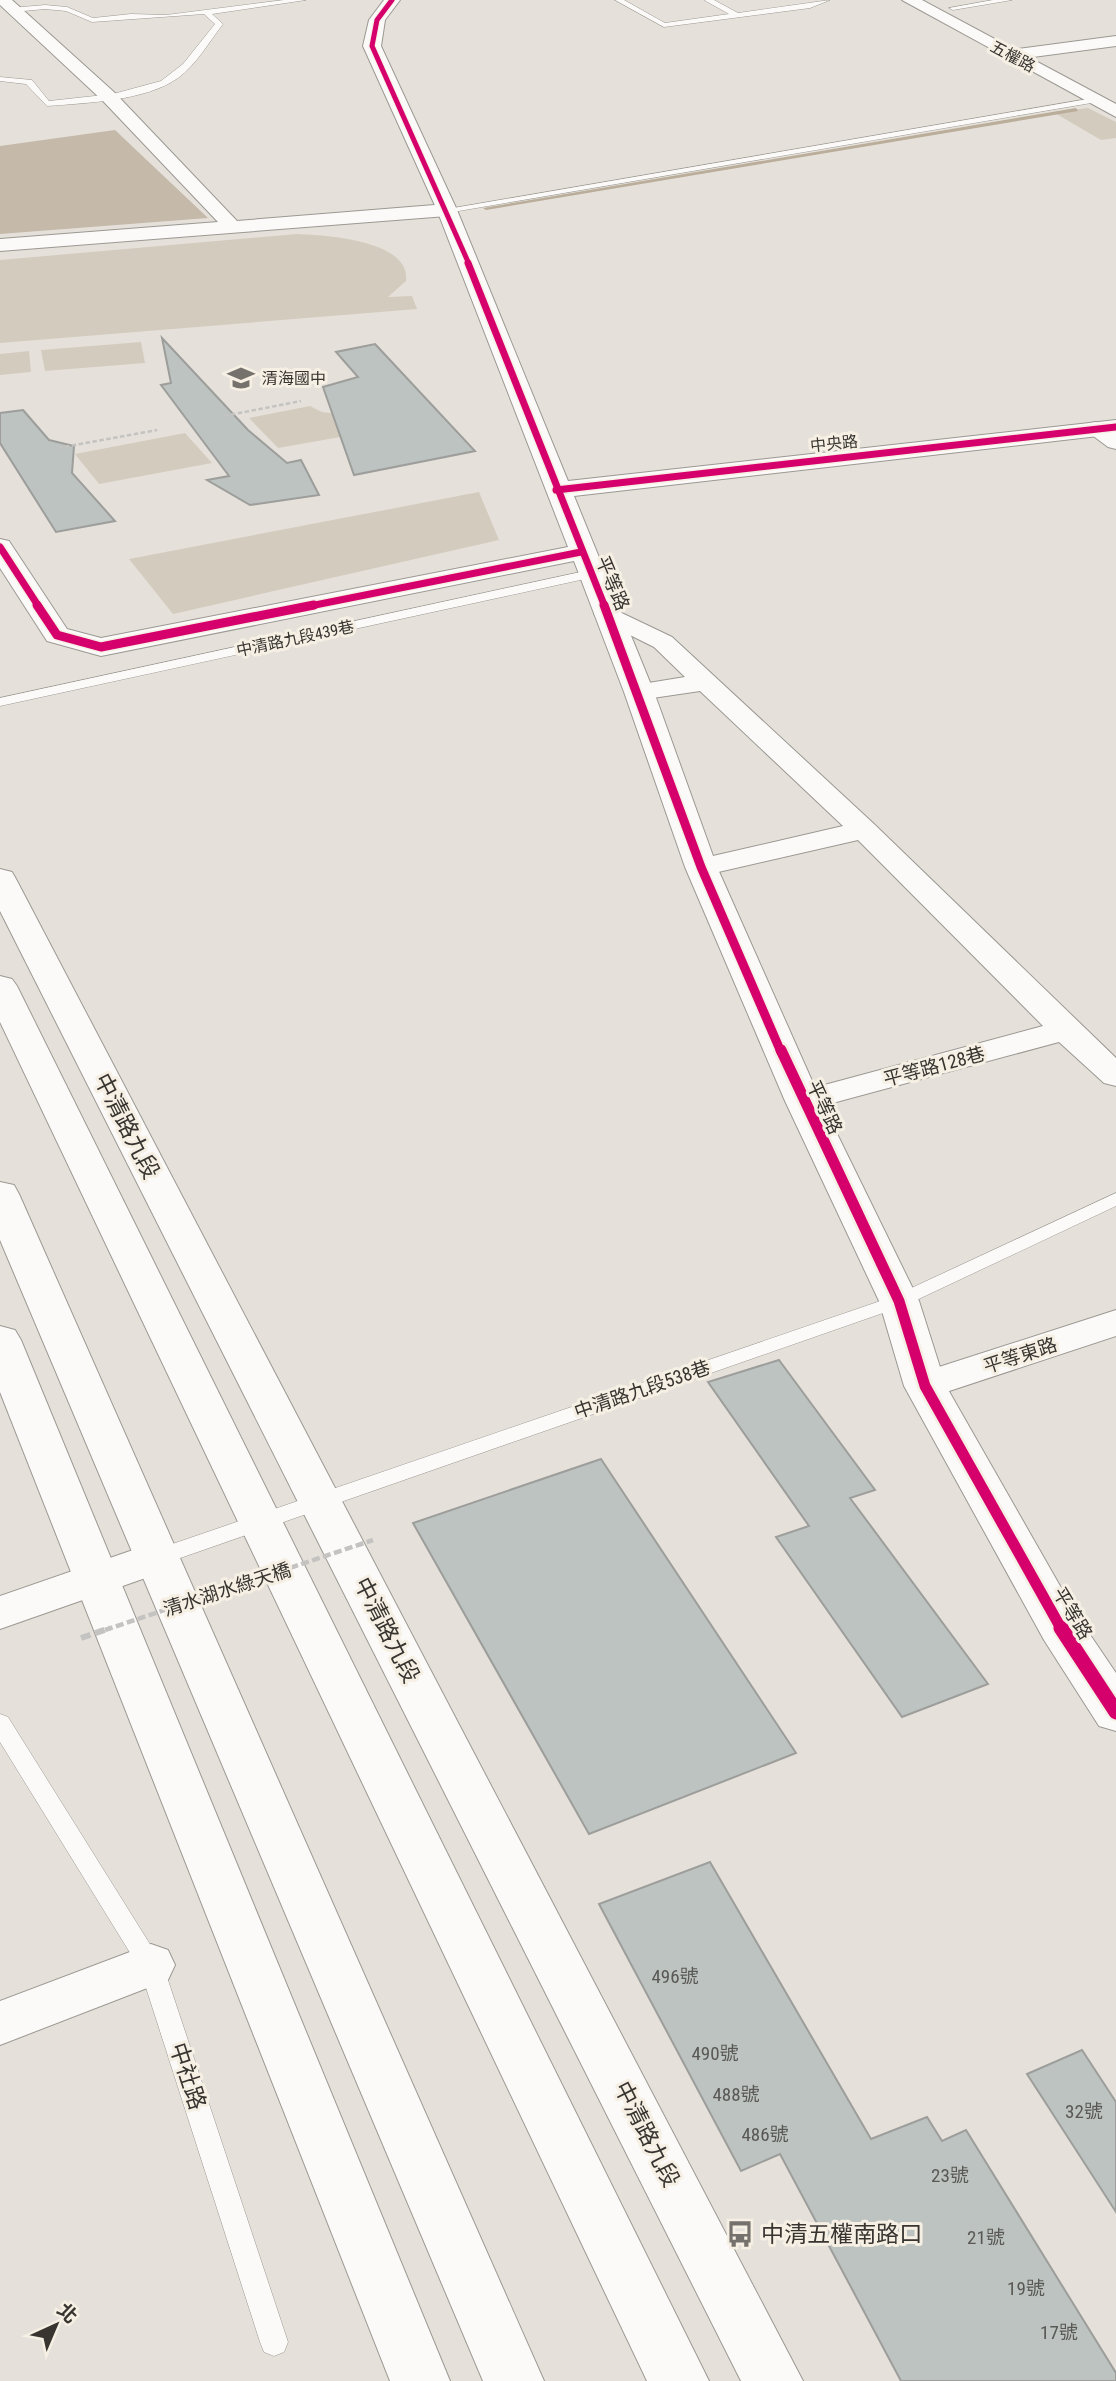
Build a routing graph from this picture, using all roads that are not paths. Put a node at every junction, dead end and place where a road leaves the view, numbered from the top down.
1 (302, 0) edge
2 (392, 0) edge
3 (619, 0) edge
4 (708, 0) edge
5 (826, 0) edge
6 (910, 0) edge
7 (1008, 0) edge
8 (946, 4) edge
9 (8, 5) edge
10 (206, 12) junction
11 (738, 16) junction
12 (1116, 41) edge
13 (1034, 52) junction
14 (1011, 55) junction
15 (0, 79) edge
16 (1116, 95) edge
17 (109, 97) junction
18 (1094, 100) junction
19 (1116, 111) edge
20 (447, 210) junction
21 (233, 228) junction
22 (0, 245) edge
23 (1109, 432) edge
24 (556, 490) junction
25 (0, 546) edge
26 (586, 563) junction
27 (607, 614) junction
28 (706, 682) junction
29 (639, 692) junction
30 (0, 702) edge
31 (864, 831) junction
32 (701, 867) junction
33 (0, 879) edge
34 (0, 986) edge
35 (1065, 1030) junction
36 (1116, 1076) edge
37 (803, 1101) junction
38 (0, 1194) edge
39 (1116, 1199) edge
40 (899, 1301) junction
41 (1116, 1323) edge
42 (0, 1340) edge
43 (925, 1386) junction
44 (321, 1500) junction
45 (261, 1521) junction
46 (159, 1557) junction
47 (97, 1579) junction
48 (0, 1614) edge
49 (1116, 1712) edge
50 (0, 1723) edge
51 (151, 1965) junction
52 (0, 2023) edge
53 (274, 2342) dead end
54 (419, 2381) edge
55 (514, 2381) edge
56 (679, 2381) edge
57 (774, 2381) edge

1 - 10 lane
2 - 20 street, 平等路
3 - 11 lane
4 - 11 lane
5 - 11 lane
6 - 14 street, 五權路
7 - 8 lane
8 - 13 street, 五權路
9 - 10 lane
9 - 17 street
10 - 17 lane
12 - 13 street
13 - 14 street
13 - 16 street, 五權路
14 - 18 street, 五權路
15 - 17 lane
17 - 21 street
18 - 19 street, 五權路
18 - 20 lane
20 - 21 street
20 - 24 street, 平等路
21 - 22 street
23 - 24 street, 中央路
24 - 26 street, 平等路
25 - 26 street
26 - 27 street, 平等路
26 - 30 lane, 中清路九段439巷
27 - 28 street
27 - 29 street, 平等路
28 - 29 street
28 - 31 street
29 - 32 street, 平等路
31 - 32 street
31 - 35 street
32 - 37 street, 平等路
33 - 44 street, 中清路九段
34 - 45 street
35 - 36 street
35 - 37 street, 平等路128巷
37 - 40 street, 平等路
38 - 46 street
39 - 40 lane, 中清路九段538巷
40 - 43 street, 平等路
40 - 44 lane, 中清路九段538巷
41 - 43 street, 平等東路
42 - 47 street
43 - 49 street, 平等路
44 - 45 lane, 中清路九段538巷
44 - 57 street, 中清路九段
45 - 46 lane, 中清路九段538巷
45 - 56 street
46 - 47 street
46 - 55 street
47 - 48 street
47 - 54 street
50 - 51 lane, 中社路
51 - 52 street
51 - 53 lane, 中社路

